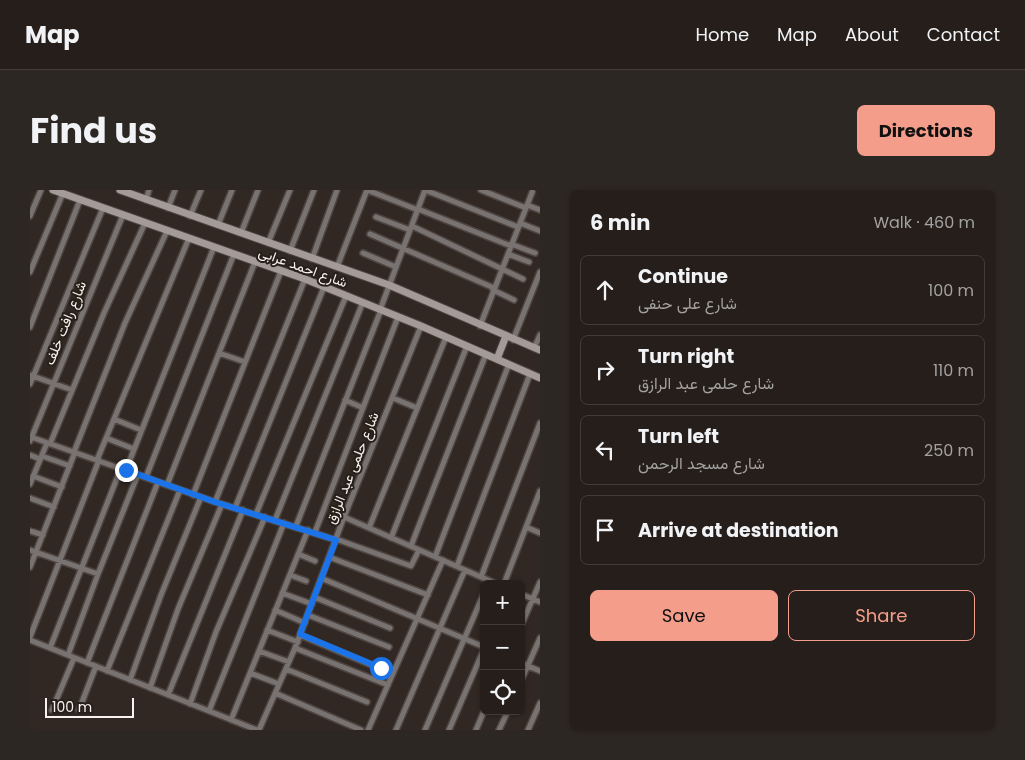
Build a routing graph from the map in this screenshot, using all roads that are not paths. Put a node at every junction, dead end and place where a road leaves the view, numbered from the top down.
1 (41, 190) edge
2 (54, 190) edge
3 (150, 190) edge
4 (175, 190) edge
5 (201, 190) edge
6 (232, 190) edge
7 (258, 190) edge
8 (290, 190) edge
9 (314, 190) edge
10 (338, 190) edge
11 (367, 190) edge
12 (425, 190) edge
13 (481, 190) edge
14 (533, 190) edge
15 (125, 191) edge
16 (63, 193) junction
17 (80, 200) junction
18 (146, 200) junction
19 (526, 206) junction
20 (103, 208) junction
21 (168, 208) junction
22 (418, 210) junction
23 (540, 210) edge
24 (123, 215) junction
25 (30, 216) edge
26 (190, 216) junction
27 (376, 216) dead end
28 (144, 223) junction
29 (218, 224) junction
30 (519, 225) junction
31 (411, 228) junction
32 (167, 230) junction
33 (540, 231) edge
34 (241, 233) junction
35 (370, 234) dead end
36 (189, 238) junction
37 (268, 243) junction
38 (511, 245) junction
39 (214, 247) junction
40 (403, 248) junction
41 (290, 251) junction
42 (234, 254) junction
43 (363, 254) dead end
44 (508, 254) junction
45 (535, 254) dead end
46 (312, 259) junction
47 (255, 262) junction
48 (529, 262) dead end
49 (337, 267) junction
50 (396, 267) junction
51 (502, 269) junction
52 (281, 271) junction
53 (30, 272) edge
54 (540, 272) edge
55 (305, 279) junction
56 (524, 279) dead end
57 (389, 285) junction
58 (324, 287) junction
59 (493, 289) junction
60 (346, 296) junction
61 (514, 300) dead end
62 (363, 302) junction
63 (381, 310) junction
64 (398, 317) junction
65 (422, 326) junction
66 (480, 326) junction
67 (30, 327) edge
68 (540, 335) edge
69 (506, 336) junction
70 (446, 337) junction
71 (513, 340) junction
72 (467, 346) junction
73 (537, 349) edge
74 (219, 353) junction
75 (486, 354) junction
76 (497, 359) junction
77 (245, 362) junction
78 (509, 364) junction
79 (530, 374) junction
80 (32, 375) edge
81 (540, 378) edge
82 (53, 383) junction
83 (30, 384) edge
84 (72, 390) junction
85 (393, 398) junction
86 (345, 400) junction
87 (363, 408) junction
88 (417, 408) junction
89 (114, 419) junction
90 (540, 423) edge
91 (141, 430) junction
92 (106, 438) junction
93 (31, 439) edge
94 (48, 443) junction
95 (134, 449) junction
96 (74, 452) junction
97 (30, 455) edge
98 (41, 457) junction
99 (98, 460) junction
100 (70, 466) junction
101 (123, 469) junction
102 (138, 474) junction
103 (32, 475) edge
104 (146, 477) junction
105 (158, 482) junction
106 (30, 484) edge
107 (167, 485) junction
108 (62, 487) junction
109 (180, 490) junction
110 (540, 491) edge
111 (193, 494) junction
112 (201, 497) junction
113 (30, 498) edge
114 (215, 502) junction
115 (222, 504) junction
116 (54, 507) junction
117 (235, 508) junction
118 (243, 510) junction
119 (256, 514) junction
120 (265, 517) junction
121 (344, 518) junction
122 (275, 520) junction
123 (284, 523) junction
124 (296, 526) junction
125 (526, 527) junction
126 (369, 528) junction
127 (308, 530) junction
128 (30, 531) edge
129 (315, 532) junction
130 (540, 533) edge
131 (43, 535) junction
132 (391, 538) junction
133 (336, 539) junction
134 (411, 546) junction
135 (30, 550) edge
136 (419, 550) junction
137 (36, 552) junction
138 (298, 554) junction
139 (435, 556) junction
140 (329, 557) junction
141 (60, 560) junction
142 (443, 560) junction
143 (315, 561) dead end
144 (457, 566) junction
145 (30, 567) edge
146 (80, 567) junction
147 (465, 570) junction
148 (98, 574) junction
149 (290, 575) junction
150 (481, 576) junction
151 (321, 578) junction
152 (486, 580) edge
153 (506, 580) edge
154 (306, 581) dead end
155 (540, 582) edge
156 (282, 593) junction
157 (428, 595) junction
158 (525, 596) edge
159 (314, 597) junction
160 (533, 599) junction
161 (540, 602) edge
162 (480, 603) edge
163 (312, 604) junction
164 (275, 610) junction
165 (308, 615) junction
166 (417, 618) junction
167 (305, 622) junction
168 (521, 625) edge
169 (390, 628) dead end
170 (440, 628) junction
171 (267, 630) junction
172 (300, 634) junction
173 (30, 638) edge
174 (464, 638) junction
175 (540, 638) edge
176 (298, 642) junction
177 (480, 646) edge
178 (389, 647) dead end
179 (50, 648) junction
180 (295, 648) junction
181 (258, 652) junction
182 (71, 657) junction
183 (480, 657) edge
184 (87, 662) junction
185 (289, 662) junction
186 (525, 665) edge
187 (96, 666) junction
188 (528, 666) junction
189 (381, 668) dead end
190 (286, 670) junction
191 (108, 671) junction
192 (540, 671) edge
193 (525, 672) edge
194 (250, 673) junction
195 (130, 680) junction
196 (279, 684) junction
197 (388, 685) junction
198 (150, 688) junction
199 (275, 693) junction
200 (168, 695) junction
201 (367, 702) dead end
202 (540, 703) edge
203 (190, 704) junction
204 (52, 710) dead end
205 (79, 710) dead end
206 (209, 711) junction
207 (482, 715) edge
208 (506, 715) edge
209 (231, 720) junction
210 (258, 730) edge
211 (361, 730) edge
212 (368, 730) edge
213 (396, 730) edge
214 (425, 730) edge
215 (449, 730) edge
216 (476, 730) edge
217 (499, 730) edge
218 (528, 730) edge

1 - 25 street
2 - 16 street, شارع احمد عرابى
3 - 18 street
4 - 21 street
5 - 26 street
6 - 29 street
7 - 34 street
8 - 37 street
9 - 41 street
10 - 46 street
11 - 22 street
11 - 49 street
12 - 22 street
12 - 30 street
13 - 19 street
14 - 19 street
15 - 18 street, شارع احمد عرابى
16 - 17 street, شارع احمد عرابى
16 - 53 street
17 - 20 street, شارع احمد عرابى
17 - 67 street
18 - 21 street, شارع احمد عرابى
19 - 23 street
19 - 30 street
20 - 24 street, شارع احمد عرابى
20 - 80 street
21 - 26 street, شارع احمد عرابى
22 - 31 street
22 - 38 street
24 - 28 street, شارع احمد عرابى
24 - 82 street, شارع رافت خلف
26 - 29 street, شارع احمد عرابى
27 - 31 street
28 - 32 street, شارع احمد عرابى
28 - 84 street
29 - 34 street, شارع احمد عرابى
30 - 33 street
30 - 38 street
31 - 40 street
31 - 51 street
32 - 36 street, شارع احمد عرابى
32 - 96 street
34 - 37 street, شارع احمد عرابى
35 - 40 street
36 - 39 street, شارع احمد عرابى
36 - 89 street
37 - 41 street, شارع احمد عرابى
38 - 44 street
38 - 45 street
39 - 42 street, شارع احمد عرابى
39 - 91 street
40 - 50 street
40 - 59 street
41 - 46 street, شارع احمد عرابى
42 - 47 street, شارع احمد عرابى
42 - 104 street
43 - 50 street
44 - 48 street
44 - 51 street
46 - 49 street, شارع احمد عرابى
47 - 52 street, شارع احمد عرابى
47 - 74 street
49 - 57 street, شارع احمد عرابى
50 - 57 street
51 - 56 street
51 - 59 street
52 - 55 street, شارع احمد عرابى
52 - 77 street
54 - 71 street
55 - 58 street, شارع احمد عرابى
55 - 114 street
57 - 63 street
57 - 66 street, شارع احمد عرابى
58 - 60 street, شارع احمد عرابى
58 - 117 street
59 - 61 street
59 - 66 street
60 - 62 street, شارع احمد عرابى
60 - 119 street
62 - 63 street, شارع احمد عرابى
62 - 122 street
63 - 64 street, شارع احمد عرابى
63 - 86 street
64 - 65 street, شارع احمد عرابى
64 - 87 street
65 - 70 street, شارع احمد عرابى
65 - 85 street, شارع حلمى عبد الرازق
66 - 69 street, شارع احمد عرابى
68 - 73 street
69 - 71 street, شارع احمد عرابى
69 - 76 street
70 - 72 street, شارع احمد عرابى
70 - 88 street
71 - 73 street, شارع احمد عرابى
72 - 75 street, شارع احمد عرابى
72 - 132 street
74 - 77 street
74 - 107 street
75 - 76 street, شارع احمد عرابى
75 - 134 street
76 - 78 street, شارع احمد عرابى
77 - 111 street
78 - 79 street, شارع احمد عرابى
78 - 139 street
79 - 81 street, شارع احمد عرابى
79 - 144 street
80 - 82 street
80 - 83 street
82 - 84 street
82 - 93 street, شارع رافت خلف
84 - 94 street
85 - 88 street
85 - 121 street, شارع حلمى عبد الرازق
86 - 87 street
86 - 124 street
87 - 129 street
88 - 126 street
89 - 91 street
89 - 92 street
90 - 150 street
91 - 95 street
92 - 95 street
92 - 99 street
93 - 94 street
94 - 96 street
94 - 98 street
95 - 101 street
96 - 99 street
96 - 100 street
97 - 98 street
98 - 100 street
98 - 103 street
99 - 101 street
99 - 141 street
100 - 108 street
101 - 102 street
101 - 146 street
102 - 104 street
102 - 148 street
103 - 106 street
103 - 108 street
104 - 105 street
105 - 107 street
105 - 184 street
107 - 109 street
108 - 116 street
109 - 111 street
109 - 191 street
110 - 125 street
111 - 112 street
112 - 114 street
112 - 195 street
113 - 116 street
114 - 115 street
115 - 117 street
115 - 198 street
116 - 131 street
117 - 118 street
118 - 119 street
118 - 200 street
119 - 120 street
120 - 122 street
120 - 203 street
121 - 126 street
121 - 133 street, شارع حلمى عبد الرازق
122 - 123 street
123 - 124 street
123 - 206 street
124 - 127 street
125 - 130 street
125 - 153 street
126 - 132 street
127 - 129 street
127 - 138 street
128 - 131 street
129 - 133 street
131 - 137 street
132 - 134 street
133 - 136 street
133 - 140 street, شارع حلمى عبد الرازق
134 - 136 street
135 - 137 street
136 - 139 street
137 - 141 street
137 - 145 street
138 - 143 street
138 - 149 street
139 - 142 street
140 - 151 street, شارع حلمى عبد الرازق
140 - 157 street
141 - 146 street
141 - 173 street
142 - 144 street
142 - 157 street
144 - 147 street
146 - 148 street
146 - 179 street
147 - 150 street
147 - 170 street
148 - 182 street
149 - 154 street
149 - 156 street
150 - 152 street
151 - 159 street, شارع حلمى عبد الرازق
151 - 166 street
155 - 160 street
156 - 163 street
156 - 164 street
157 - 166 street
158 - 160 street
159 - 163 street, شارع حلمى عبد الرازق
159 - 169 street
160 - 161 street
160 - 168 street
162 - 174 street
163 - 165 street, شارع حلمى عبد الرازق
164 - 167 street
164 - 171 street
165 - 167 street, شارع حلمى عبد الرازق
165 - 178 street
166 - 170 street
166 - 197 street
167 - 172 street, شارع حلمى عبد الرازق
170 - 174 street
170 - 213 street
171 - 176 street
171 - 181 street
172 - 176 street, شارع حلمى عبد الرازق
172 - 189 street
173 - 179 street
174 - 177 street
174 - 214 street
175 - 188 street
176 - 180 street, شارع حلمى عبد الرازق
179 - 182 street
180 - 185 street, شارع حلمى عبد الرازق
180 - 197 street
181 - 185 street
181 - 194 street
182 - 184 street
182 - 204 street
183 - 215 street
184 - 187 street
185 - 190 street, شارع حلمى عبد الرازق
186 - 188 street
187 - 191 street
187 - 205 street
188 - 192 street
188 - 193 street
190 - 196 street, شارع حلمى عبد الرازق
190 - 201 street
191 - 195 street
194 - 196 street
194 - 209 street
195 - 198 street
196 - 199 street, شارع حلمى عبد الرازق
197 - 212 street
198 - 200 street
199 - 210 street, شارع حلمى عبد الرازق
199 - 211 street
200 - 203 street
202 - 218 street
203 - 206 street
206 - 209 street
207 - 216 street
208 - 217 street
209 - 210 street

